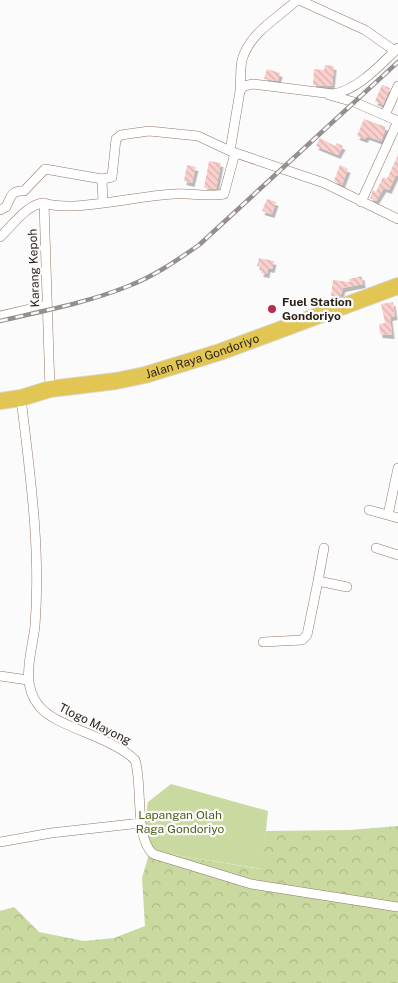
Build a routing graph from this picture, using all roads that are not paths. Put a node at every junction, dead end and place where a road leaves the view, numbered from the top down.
1 (298, 0) edge
2 (396, 50) edge
3 (398, 86) edge
4 (240, 91) junction
5 (317, 92) junction
6 (385, 115) junction
7 (398, 121) edge
8 (232, 152) junction
9 (102, 179) junction
10 (361, 202) junction
11 (44, 203) junction
12 (103, 203) junction
13 (0, 210) edge
14 (398, 219) edge
15 (0, 237) edge
16 (398, 286) edge
17 (47, 305) junction
18 (0, 316) edge
19 (50, 389) junction
20 (21, 398) junction
21 (0, 401) edge
22 (398, 468) edge
23 (369, 510) dead end
24 (388, 515) junction
25 (398, 518) edge
26 (324, 548) dead end
27 (376, 548) dead end
28 (398, 555) edge
29 (318, 581) junction
30 (347, 587) dead end
31 (263, 642) dead end
32 (0, 676) edge
33 (28, 680) junction
34 (141, 823) junction
35 (0, 842) edge
36 (398, 907) edge

1 - 2 street
1 - 4 street
2 - 5 street
3 - 6 street
4 - 5 street
4 - 8 street
5 - 6 street
6 - 7 street
7 - 10 street
8 - 9 street
8 - 10 street
8 - 12 street
9 - 12 street
9 - 13 street
10 - 14 street
11 - 12 street
11 - 15 street, Karang Kepoh
11 - 17 street, Karang Kepoh
16 - 19 highway, Jalan Raya Gondoriyo
17 - 18 street
17 - 19 street, Karang Kepoh
19 - 20 highway, Jalan Raya Gondoriyo
20 - 21 highway, Jalan Raya Gondoriyo
20 - 33 street, Tlogo Mayong
22 - 24 street
23 - 24 street
24 - 25 street
26 - 29 street
27 - 28 street
29 - 30 street
29 - 31 street
32 - 33 street
33 - 34 street, Tlogo Mayong
34 - 35 street
34 - 36 street, Tlogo Mayong

